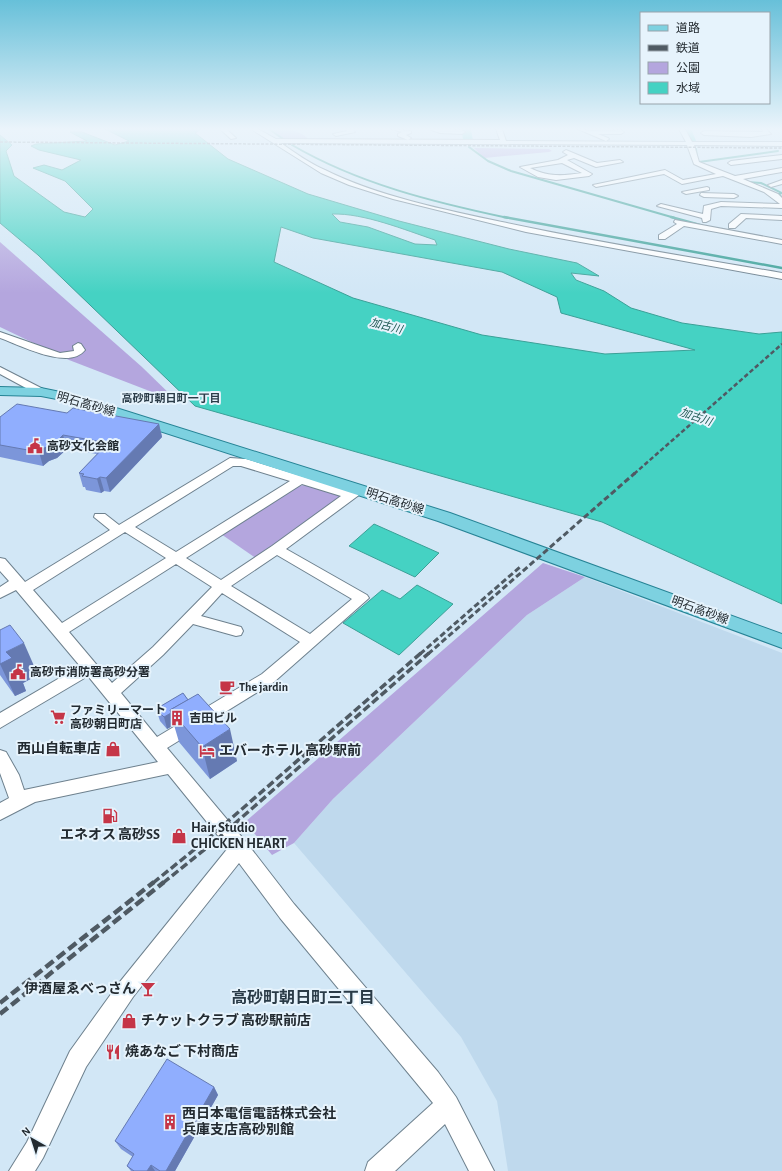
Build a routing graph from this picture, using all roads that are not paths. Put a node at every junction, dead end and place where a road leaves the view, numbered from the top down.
1 (356, 184) edge
2 (603, 184) edge
3 (685, 184) edge
4 (747, 184) edge
5 (775, 184) edge
6 (596, 185) dead end
7 (771, 185) dead end
8 (697, 190) junction
9 (686, 192) dead end
10 (742, 196) dead end
11 (756, 196) dead end
12 (779, 196) edge
13 (661, 206) dead end
14 (782, 206) edge
15 (782, 218) edge
16 (736, 225) dead end
17 (662, 237) dead end
18 (782, 242) edge
19 (698, 261) junction
20 (782, 276) edge
21 (782, 284) edge
22 (0, 335) edge
23 (78, 346) dead end
24 (0, 370) edge
25 (0, 391) edge
26 (41, 392) junction
27 (300, 480) junction
28 (354, 492) junction
29 (100, 518) dead end
30 (122, 529) junction
31 (277, 549) junction
32 (176, 559) junction
33 (0, 562) edge
34 (20, 586) junction
35 (221, 586) junction
36 (0, 593) edge
37 (191, 618) junction
38 (60, 631) junction
39 (236, 631) dead end
40 (782, 641) edge
41 (311, 642) junction
42 (89, 668) junction
43 (111, 693) junction
44 (0, 721) edge
45 (155, 746) junction
46 (0, 757) edge
47 (171, 766) junction
48 (19, 802) junction
49 (0, 812) edge
50 (239, 848) junction
51 (448, 1105) junction
52 (21, 1171) edge
53 (377, 1171) edge
54 (482, 1171) edge

1 - 19 street
2 - 6 street
3 - 8 street
4 - 12 street
5 - 7 street
8 - 9 street
8 - 10 street
11 - 12 street
13 - 14 street
15 - 16 street
17 - 18 street
19 - 20 street
19 - 21 street
22 - 23 street
24 - 26 street
25 - 26 main road, 明石高砂線
26 - 28 main road, 明石高砂線
27 - 28 street
27 - 30 street
27 - 32 street
28 - 31 street
28 - 40 main road, 明石高砂線
29 - 30 street
30 - 32 street
30 - 34 street
31 - 35 street
31 - 41 street
32 - 35 street
32 - 38 street
33 - 34 street
34 - 36 street
34 - 38 street
35 - 37 street
35 - 41 street
37 - 39 street
37 - 43 street
38 - 42 street
41 - 45 street
42 - 43 street
42 - 44 street
43 - 45 street
45 - 47 street
46 - 48 street
47 - 48 street
47 - 50 street
48 - 49 street
50 - 51 street
50 - 52 street
51 - 53 street
51 - 54 street

